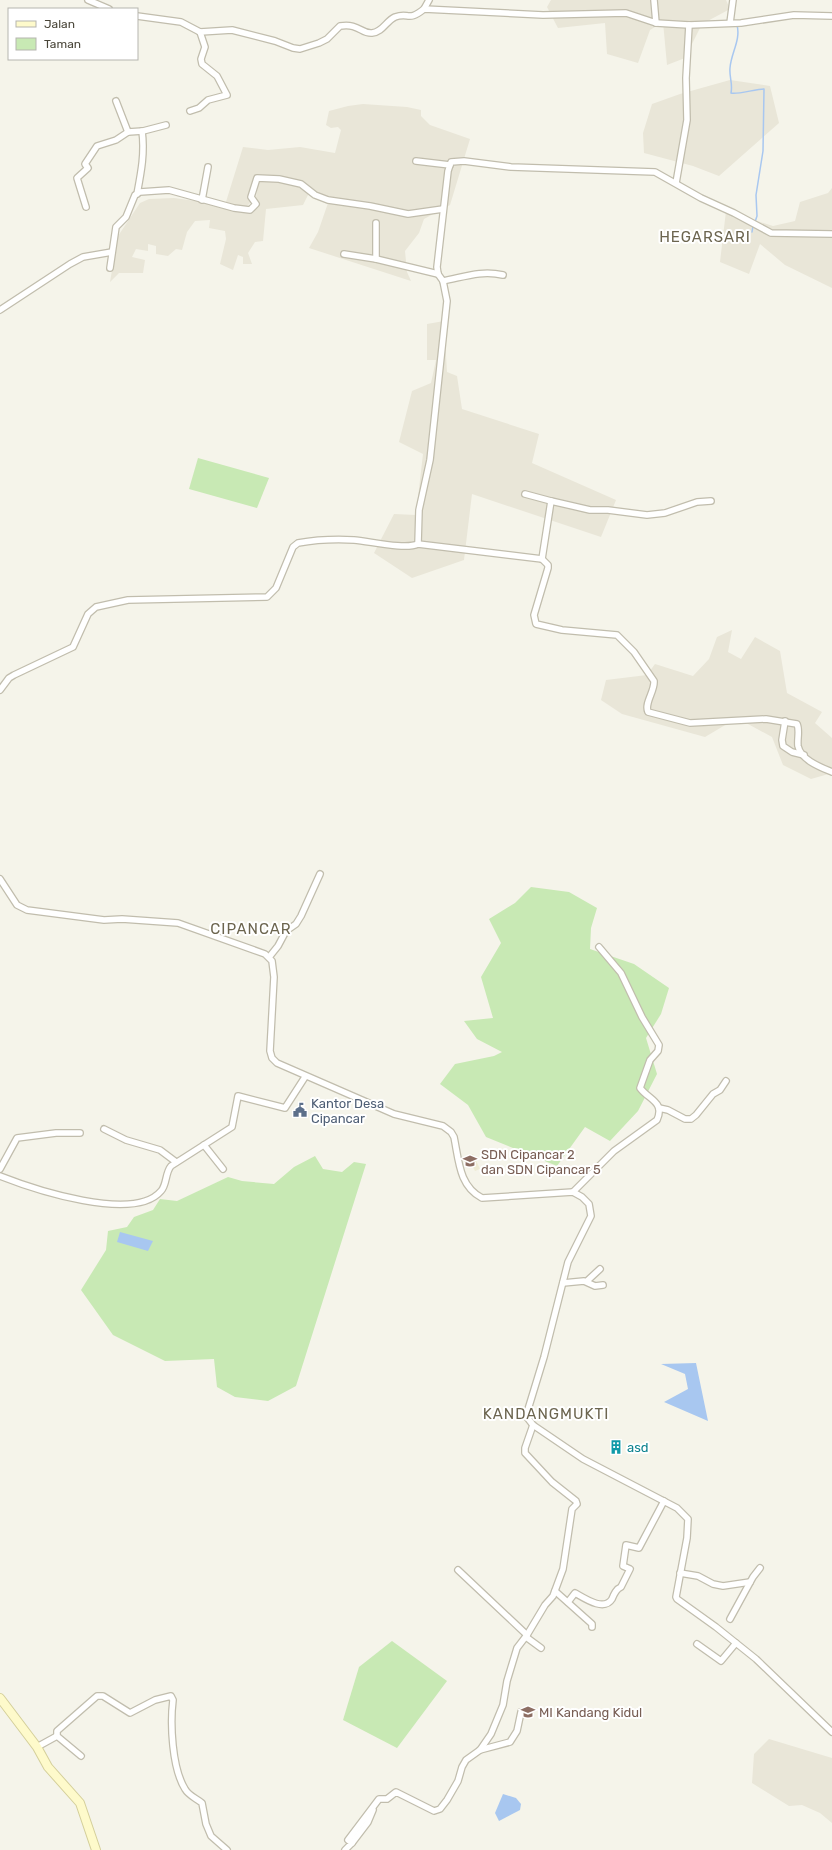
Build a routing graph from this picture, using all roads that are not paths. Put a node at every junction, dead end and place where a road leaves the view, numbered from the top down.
1 (88, 0) edge
2 (430, 0) edge
3 (654, 0) edge
4 (733, 0) edge
5 (107, 8) edge
6 (424, 9) junction
7 (138, 16) edge
8 (832, 16) edge
9 (656, 23) junction
10 (731, 23) junction
11 (689, 25) junction
12 (200, 32) junction
13 (116, 101) dead end
14 (190, 111) dead end
15 (166, 125) dead end
16 (142, 131) junction
17 (128, 132) junction
18 (416, 161) dead end
19 (450, 165) junction
20 (208, 167) dead end
21 (676, 183) junction
22 (137, 194) junction
23 (202, 200) junction
24 (86, 206) dead end
25 (443, 209) junction
26 (376, 224) dead end
27 (832, 234) edge
28 (112, 252) junction
29 (344, 254) dead end
30 (376, 259) junction
31 (110, 268) dead end
32 (438, 274) junction
33 (504, 275) dead end
34 (443, 281) junction
35 (0, 310) edge
36 (525, 494) dead end
37 (551, 501) junction
38 (711, 501) dead end
39 (418, 544) junction
40 (542, 559) junction
41 (0, 690) edge
42 (785, 721) junction
43 (804, 755) junction
44 (832, 772) edge
45 (320, 874) dead end
46 (0, 880) edge
47 (599, 947) dead end
48 (270, 956) junction
49 (305, 1077) junction
50 (726, 1081) dead end
51 (659, 1108) junction
52 (104, 1129) dead end
53 (80, 1133) dead end
54 (204, 1145) junction
55 (176, 1162) junction
56 (0, 1169) edge
57 (223, 1169) dead end
58 (0, 1176) edge
59 (573, 1192) junction
60 (600, 1269) dead end
61 (587, 1281) junction
62 (563, 1283) junction
63 (603, 1285) dead end
64 (533, 1425) junction
65 (664, 1501) junction
66 (760, 1568) dead end
67 (458, 1570) dead end
68 (680, 1573) junction
69 (750, 1582) junction
70 (555, 1590) junction
71 (568, 1602) junction
72 (730, 1619) dead end
73 (592, 1627) dead end
74 (527, 1636) junction
75 (736, 1643) junction
76 (697, 1644) dead end
77 (541, 1648) dead end
78 (0, 1698) edge
79 (522, 1712) dead end
80 (832, 1732) edge
81 (57, 1736) junction
82 (37, 1747) junction
83 (480, 1750) junction
84 (81, 1756) dead end
85 (96, 1850) edge
86 (227, 1850) edge
87 (345, 1850) edge

1 - 5 street
2 - 6 street
3 - 9 street
4 - 10 street
6 - 9 street
6 - 12 street
7 - 12 street
8 - 10 street
9 - 11 street
10 - 11 street
11 - 21 street
12 - 14 street
13 - 17 street
15 - 16 street
16 - 17 street
16 - 22 street
17 - 24 street
18 - 19 street
19 - 21 street
19 - 25 street
20 - 23 street
21 - 27 street
22 - 23 street
22 - 28 street
23 - 25 street
25 - 32 street
26 - 30 street
28 - 31 street
28 - 35 street
29 - 30 street
30 - 32 street
32 - 34 street
33 - 34 street
34 - 39 street
36 - 37 street
37 - 38 street
37 - 40 street
39 - 40 street
39 - 41 street
40 - 42 street
42 - 43 street
42 - 43 street
43 - 44 street
45 - 48 street
46 - 48 street
47 - 51 street
48 - 49 street
49 - 54 street
49 - 59 street
50 - 51 street
51 - 59 street
52 - 55 street
53 - 56 street
54 - 55 street
54 - 57 street
55 - 58 street
59 - 62 street
60 - 61 street
61 - 62 street
61 - 63 street
62 - 64 street
64 - 65 street
64 - 70 street
65 - 68 street
65 - 71 street
66 - 69 street
67 - 74 street
68 - 69 street
68 - 75 street
69 - 72 street
70 - 71 street
70 - 74 street
71 - 73 street
74 - 77 street
74 - 83 street
75 - 76 street
75 - 80 street
78 - 82 street
79 - 83 street
81 - 82 street
81 - 84 street
81 - 86 street
82 - 85 street
83 - 87 street

